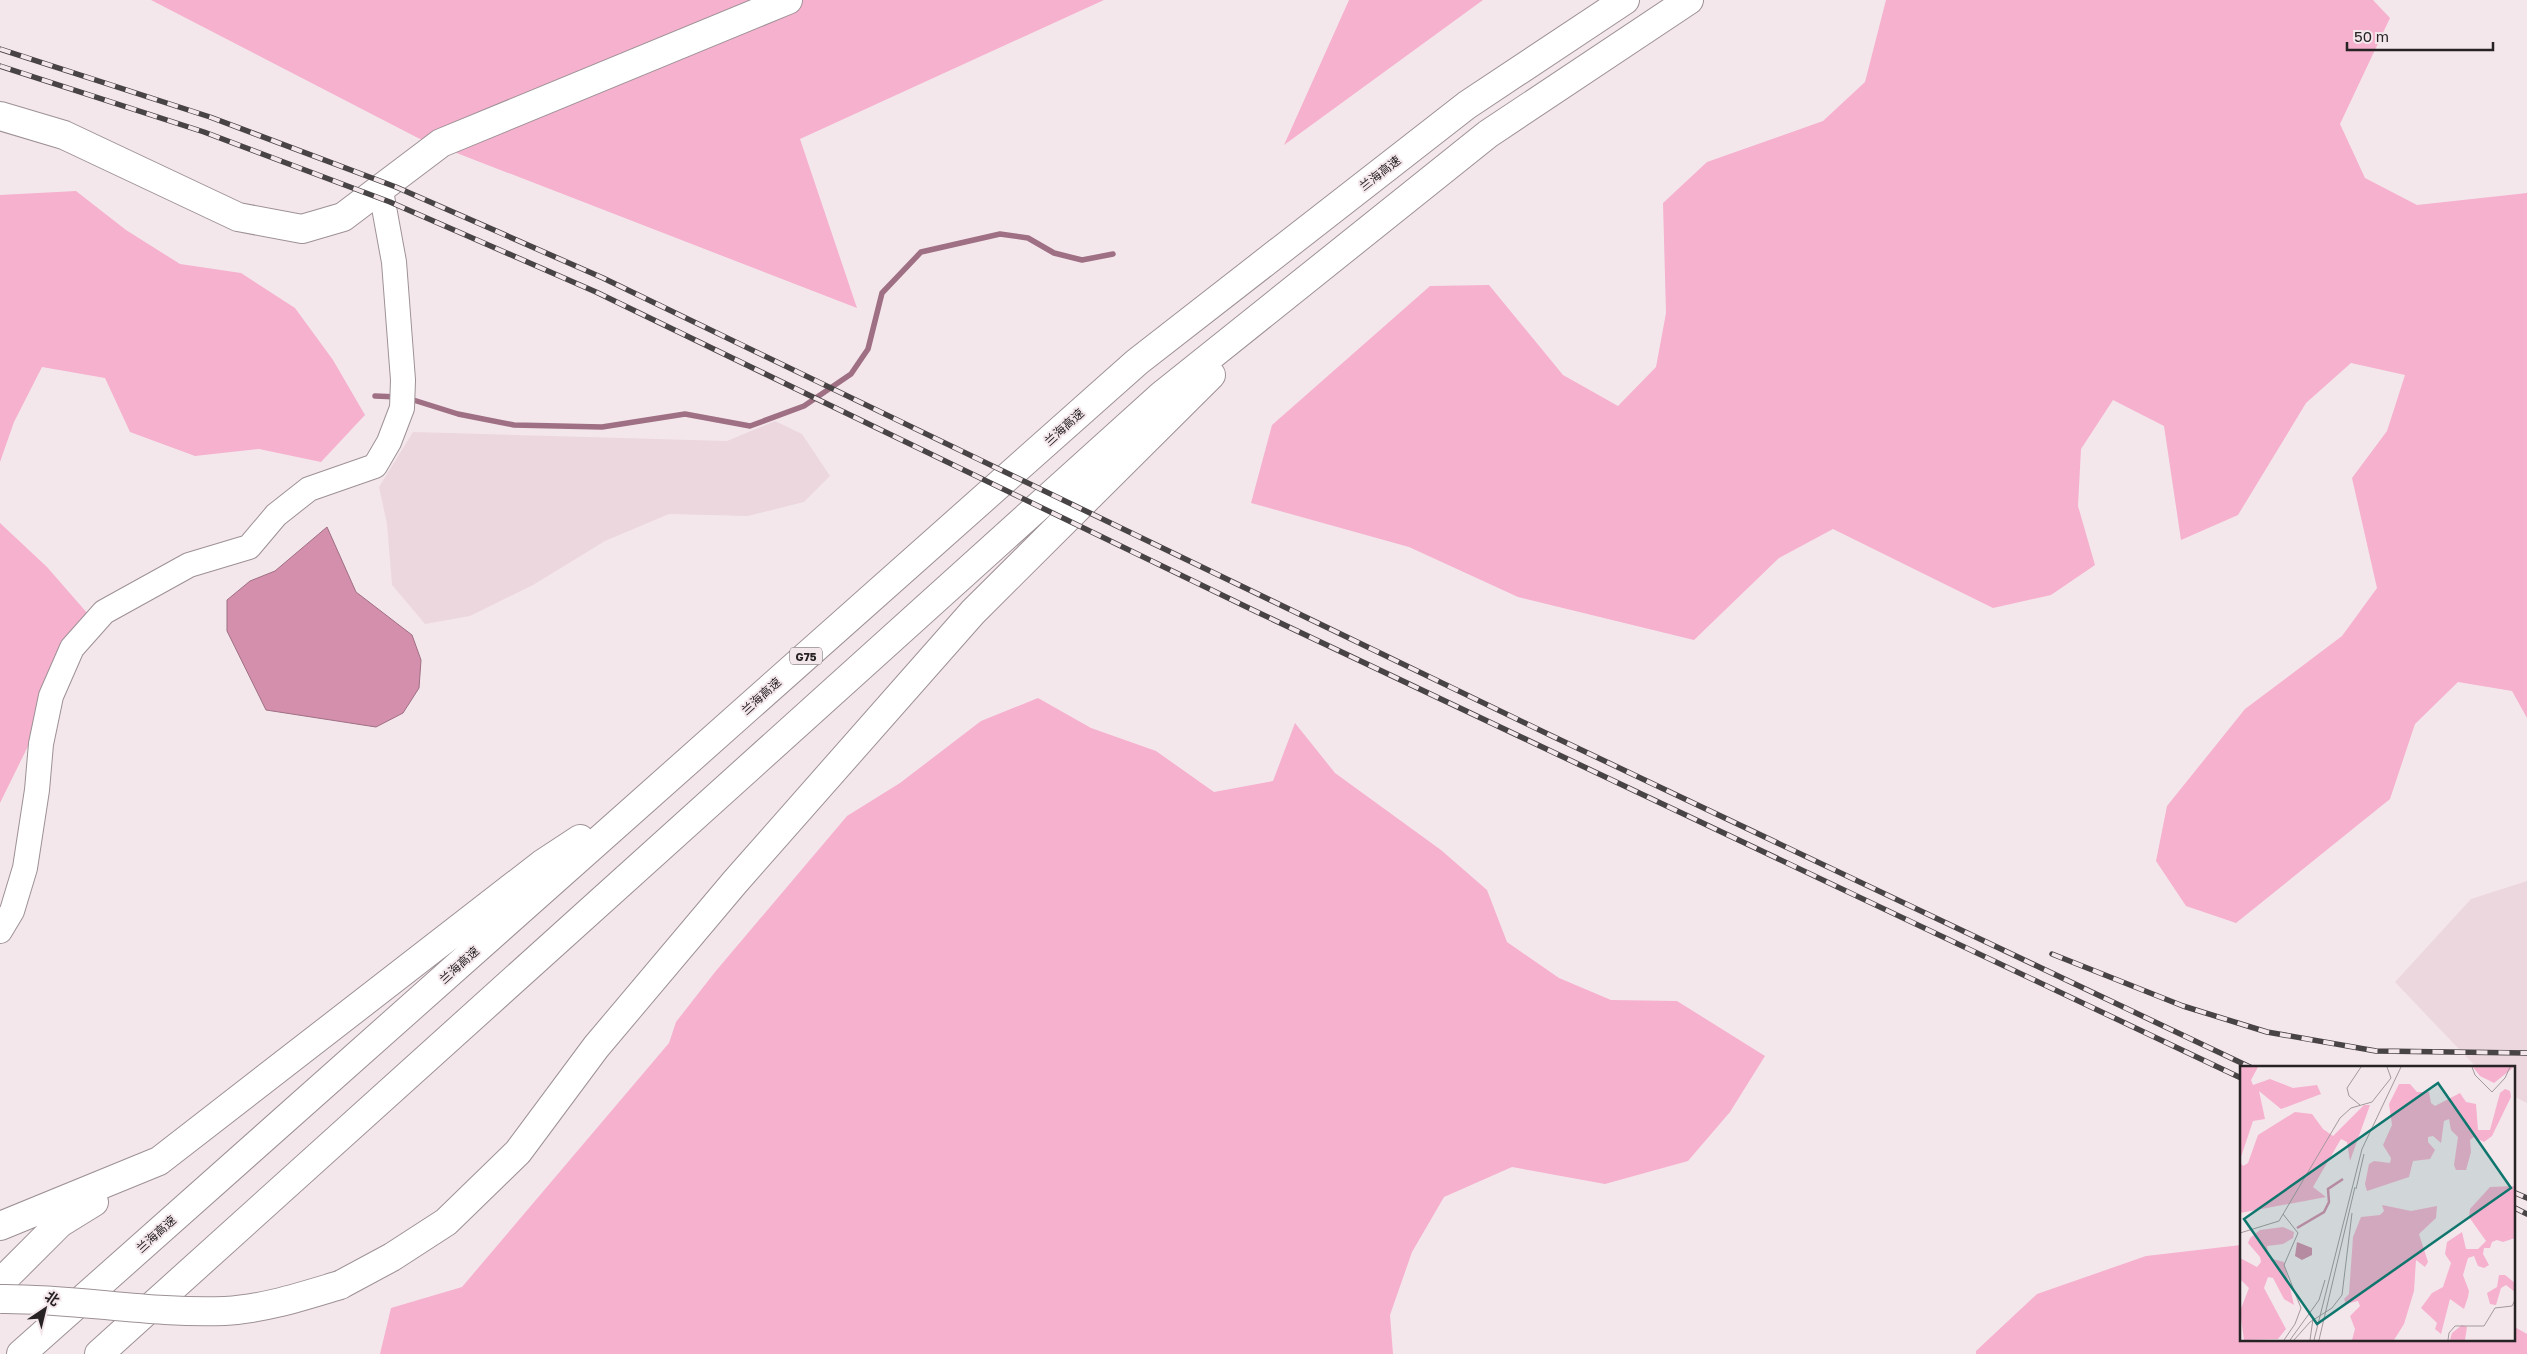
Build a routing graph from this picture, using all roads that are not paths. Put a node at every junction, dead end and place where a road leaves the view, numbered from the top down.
1 (788, 0) edge
2 (1625, 0) edge
3 (1689, 0) edge
4 (0, 116) edge
5 (1488, 134) junction
6 (381, 191) junction
7 (658, 787) junction
8 (0, 930) edge
9 (159, 1161) junction
10 (0, 1226) edge
11 (0, 1283) edge
12 (0, 1299) edge
13 (21, 1354) edge
14 (99, 1354) edge

1 - 6 main road
2 - 7 main road, 兰海高速 / G75
3 - 5 main road
4 - 6 main road
5 - 12 main road, bridge
5 - 14 main road
6 - 8 street
7 - 9 main road
7 - 13 main road, 兰海高速 / G75
9 - 10 main road
9 - 11 main road

